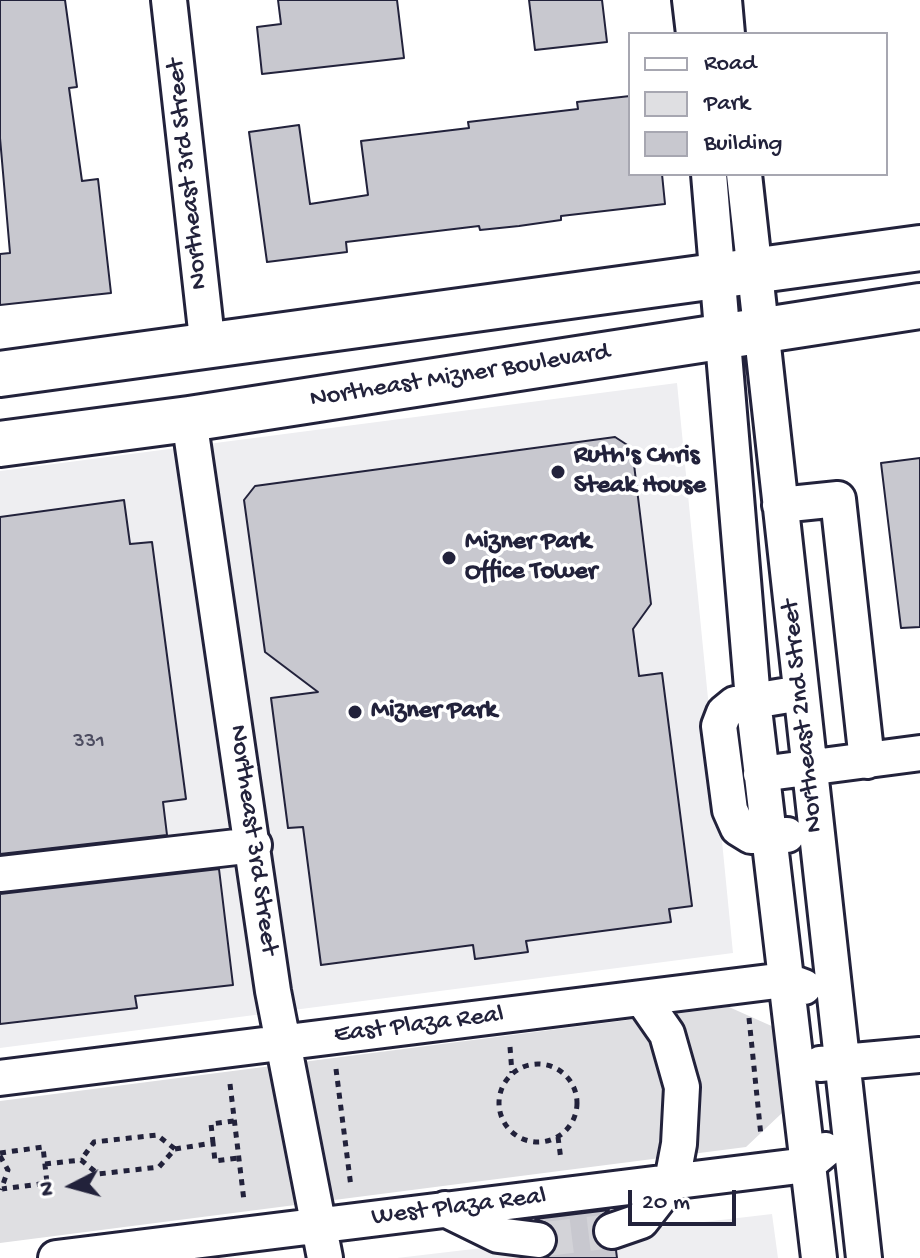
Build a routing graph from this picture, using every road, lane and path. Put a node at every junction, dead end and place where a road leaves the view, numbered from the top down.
1 (169, 0) edge
2 (710, 176) edge
3 (744, 176) edge
4 (920, 248) edge
5 (736, 275) junction
6 (920, 306) edge
7 (741, 334) junction
8 (208, 348) junction
9 (0, 374) edge
10 (189, 419) junction
11 (0, 444) edge
12 (780, 505) junction
13 (801, 693) junction
14 (753, 700) junction
15 (920, 753) edge
16 (867, 761) junction
17 (810, 768) junction
18 (761, 774) junction
19 (817, 833) junction
20 (769, 837) junction
21 (254, 845) junction
22 (0, 874) edge
23 (785, 980) junction
24 (642, 998) junction
25 (835, 1000) junction
26 (748, 1010) dead end
27 (332, 1037) junction
28 (285, 1042) junction
29 (226, 1050) junction
30 (920, 1055) edge
31 (842, 1062) junction
32 (796, 1066) junction
33 (0, 1078) edge
34 (577, 1098) joint
35 (234, 1121) junction
36 (849, 1129) junction
37 (761, 1137) dead end
38 (213, 1143) junction
39 (175, 1149) junction
40 (0, 1154) edge
41 (238, 1158) junction
42 (81, 1160) junction
43 (45, 1164) junction
44 (807, 1165) junction
45 (672, 1181) junction
46 (1, 1190) edge
47 (445, 1209) junction
48 (355, 1220) junction
49 (321, 1224) junction
50 (612, 1231) tunnel mouth
51 (248, 1234) junction
52 (538, 1240) tunnel mouth
53 (56, 1258) edge
54 (325, 1258) edge
55 (819, 1258) edge
56 (864, 1258) edge

1 - 8 street, Northeast 3rd Street
2 - 5 street, Northeast 2nd Street
3 - 5 street, Northeast 2nd Street
4 - 5 main road
5 - 7 street, Northeast 2nd Street
5 - 8 main road
6 - 7 main road, Northeast Mizner Boulevard
7 - 10 main road, Northeast Mizner Boulevard
7 - 12 street, Northeast 2nd Street
7 - 14 street, Northeast 2nd Street
8 - 9 main road
10 - 11 main road, Northeast Mizner Boulevard
10 - 21 street, Northeast 3rd Street
12 - 13 street, Northeast 2nd Street
12 - 16 street
13 - 14 street
13 - 17 street, Northeast 2nd Street
14 - 18 street, Northeast 2nd Street
14 - 20 street
15 - 16 street
16 - 17 street
17 - 18 street
17 - 19 street, Northeast 2nd Street
18 - 20 street, Northeast 2nd Street
19 - 20 street
19 - 25 street, Northeast 2nd Street
20 - 23 street, Northeast 2nd Street
21 - 22 street
21 - 28 street, Northeast 3rd Street
23 - 24 street, East Plaza Real
23 - 25 street, East Plaza Real
23 - 32 street, Northeast 2nd Street
24 - 27 street, East Plaza Real
24 - 45 street
25 - 31 street, Northeast 2nd Street
26 - 37 path
27 - 28 street, East Plaza Real
27 - 48 path
28 - 29 street, East Plaza Real
28 - 49 street, Northeast 3rd Street
29 - 33 street, East Plaza Real
29 - 35 path
30 - 31 street
31 - 32 street
31 - 36 street, Northeast 2nd Street
32 - 44 street, Northeast 2nd Street
34 - 34 path
35 - 38 path
35 - 41 path
36 - 44 street
36 - 56 street, Northeast 2nd Street
38 - 39 path
38 - 41 path
39 - 42 path
39 - 42 path
40 - 43 path
40 - 46 path
41 - 51 path
42 - 43 path
43 - 46 path
44 - 45 street, West Plaza Real
44 - 55 street, Northeast 2nd Street
45 - 47 street, West Plaza Real
45 - 50 street
47 - 48 street, West Plaza Real
47 - 52 street
48 - 49 street, West Plaza Real
49 - 51 street, West Plaza Real
49 - 54 street, Northeast 3rd Street
51 - 53 street, West Plaza Real

